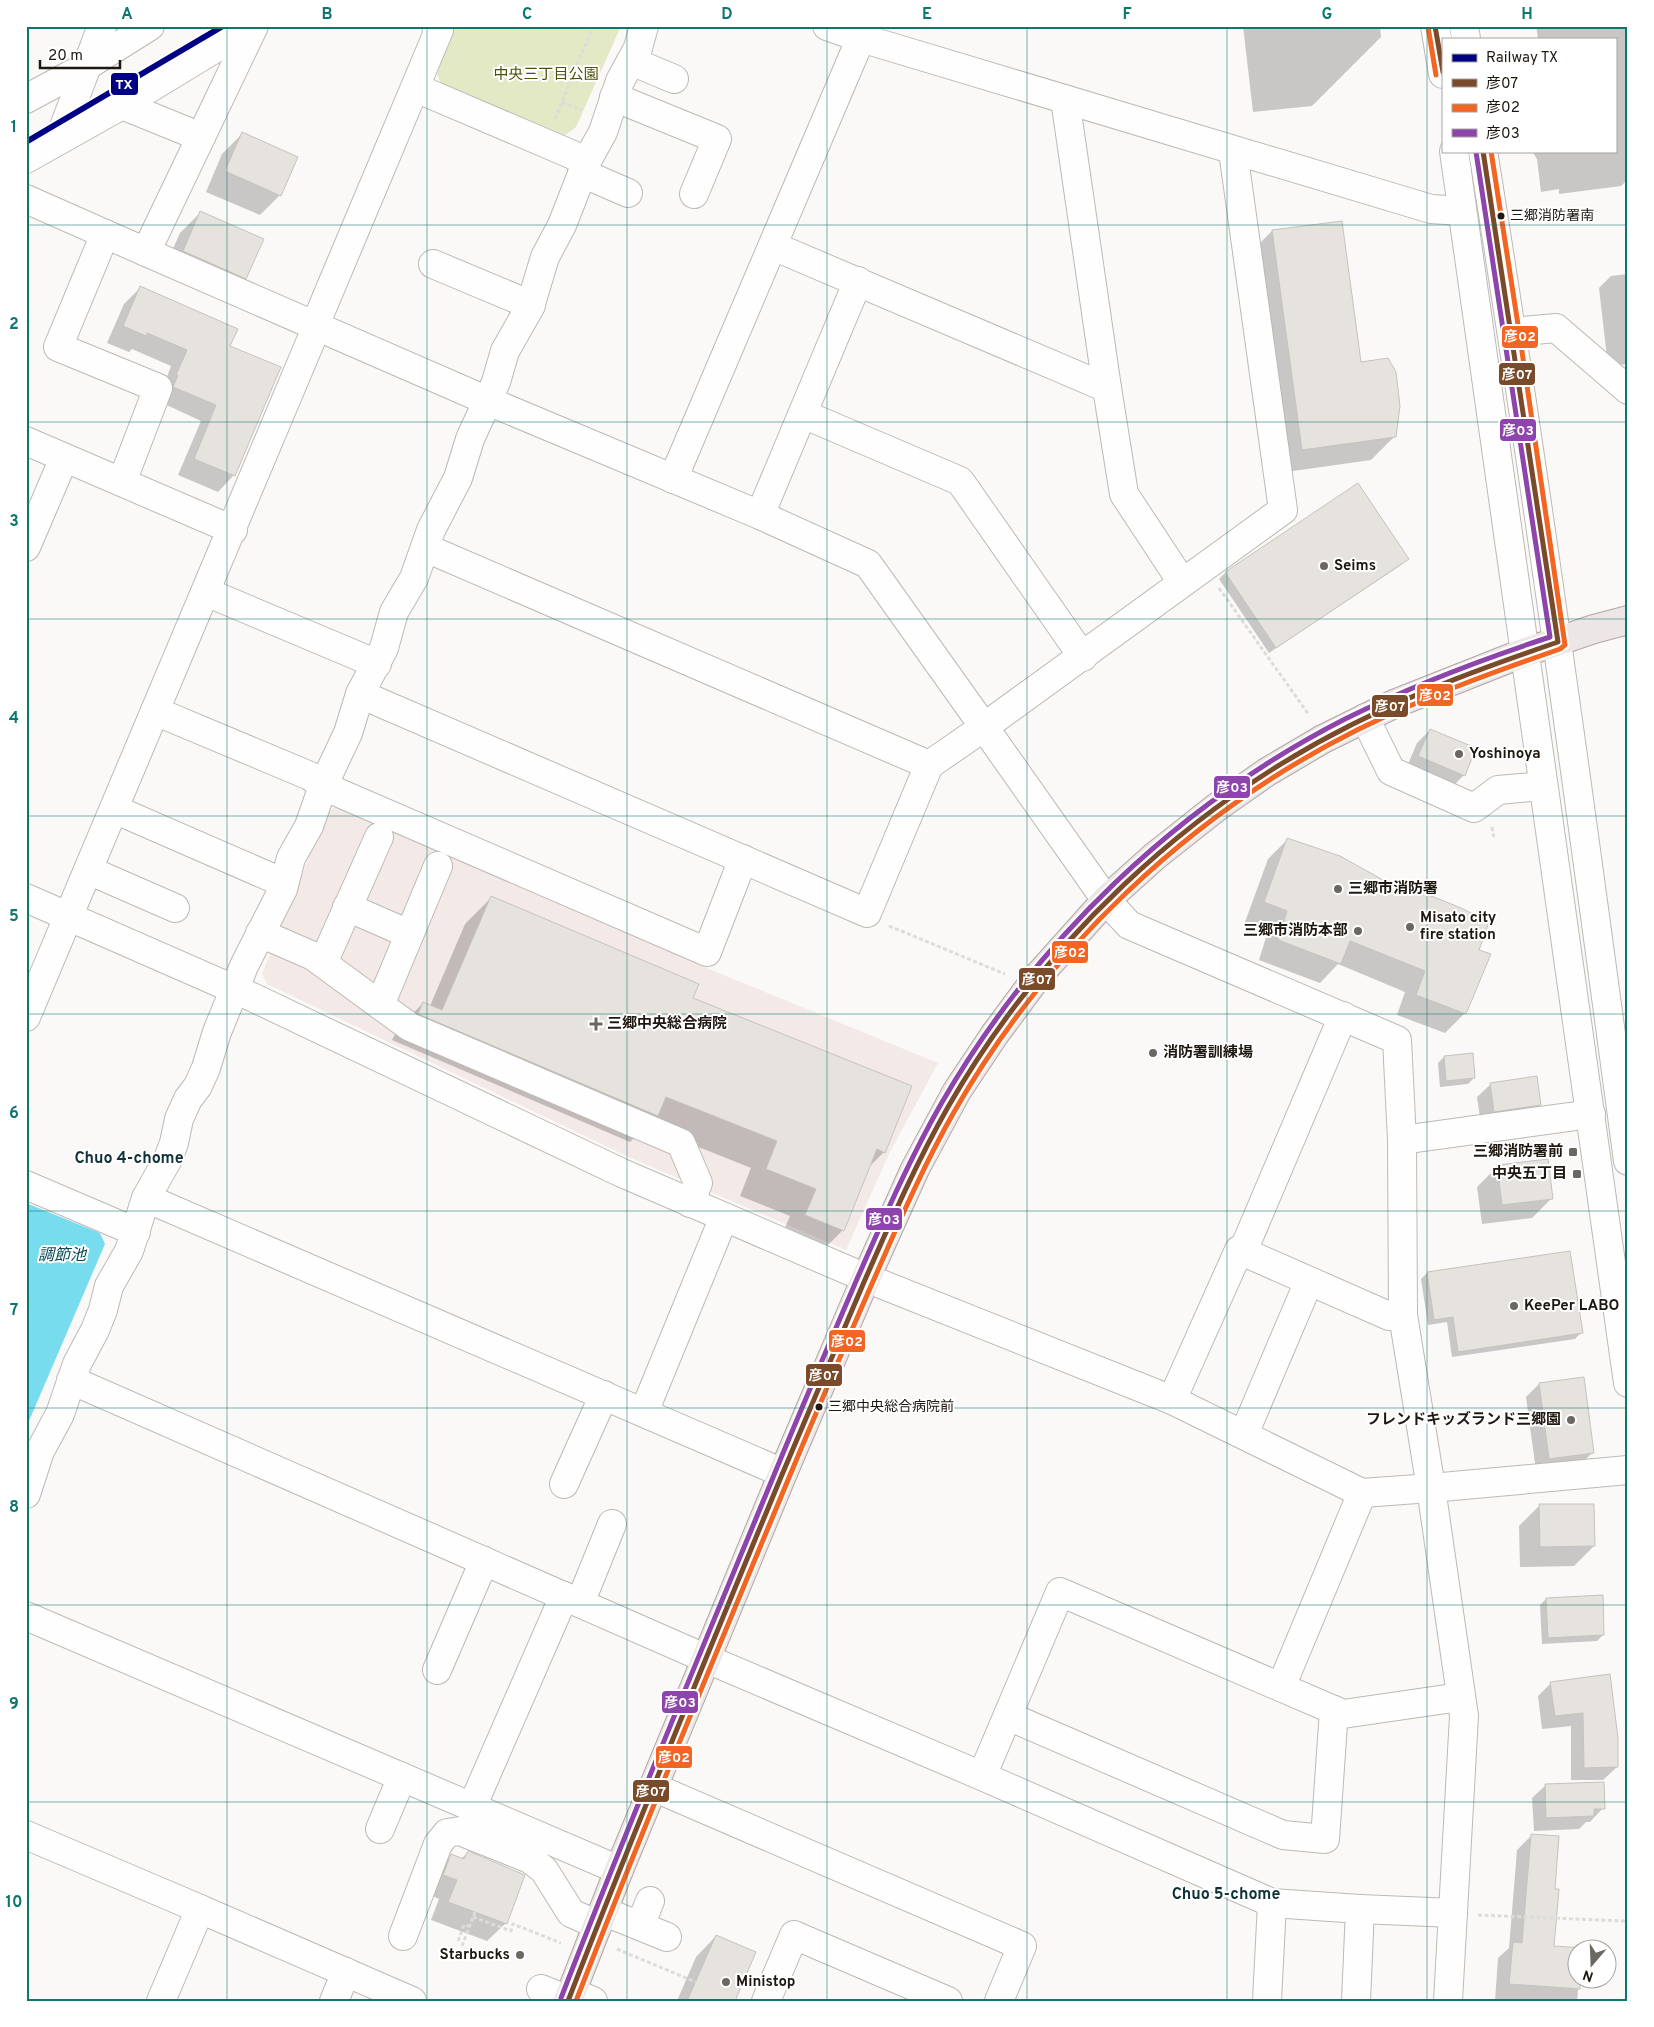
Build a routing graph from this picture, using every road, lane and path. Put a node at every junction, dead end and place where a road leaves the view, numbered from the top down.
1 (102, 26) edge
2 (150, 26) edge
3 (253, 26) edge
4 (436, 26) edge
5 (594, 26) edge
6 (644, 26) edge
7 (827, 26) edge
8 (1435, 26) edge
9 (864, 32) edge
10 (631, 61) junction
11 (85, 67) junction
12 (1442, 68) edge
13 (674, 78) dead end
14 (416, 88) junction
15 (614, 97) junction
16 (26, 99) edge
17 (1065, 100) junction
18 (562, 102) junction
19 (122, 105) junction
20 (590, 113) dead end
21 (201, 137) junction
22 (59, 140) junction
23 (545, 143) junction
24 (1233, 151) junction
25 (1454, 152) edge
26 (1483, 152) edge
27 (26, 159) edge
28 (585, 167) junction
29 (628, 192) dead end
30 (694, 194) dead end
31 (26, 199) edge
32 (1462, 211) junction
33 (104, 234) junction
34 (773, 246) junction
35 (146, 252) junction
36 (433, 264) dead end
37 (858, 281) junction
38 (531, 305) junction
39 (316, 326) junction
40 (1512, 332) junction
41 (1106, 388) junction
42 (1628, 390) edge
43 (488, 400) junction
44 (803, 414) junction
45 (26, 441) edge
46 (64, 458) junction
47 (673, 479) junction
48 (122, 482) junction
49 (760, 515) junction
50 (233, 530) junction
51 (26, 547) edge
52 (426, 548) junction
53 (1204, 567) junction
54 (1182, 582) junction
55 (206, 592) junction
56 (1628, 620) edge
57 (1558, 642) junction
58 (1523, 653) junction
59 (1083, 657) junction
60 (377, 664) junction
61 (360, 694) junction
62 (155, 712) junction
63 (1365, 718) junction
64 (984, 727) junction
65 (1323, 739) junction
66 (929, 765) junction
67 (323, 786) junction
68 (1543, 786) junction
69 (114, 809) junction
70 (379, 837) dead end
71 (743, 859) junction
72 (438, 866) dead end
73 (88, 870) junction
74 (284, 883) junction
75 (26, 898) edge
76 (1106, 900) junction
77 (347, 907) junction
78 (175, 908) dead end
79 (867, 912) junction
80 (68, 916) junction
81 (260, 934) junction
82 (409, 934) junction
83 (323, 963) junction
84 (1011, 977) dead end
85 (235, 989) junction
86 (380, 1005) junction
87 (1343, 1016) junction
88 (26, 1017) edge
89 (1625, 1112) edge
90 (1591, 1114) junction
91 (1402, 1140) junction
92 (1628, 1161) edge
93 (26, 1185) edge
94 (146, 1198) junction
95 (690, 1202) junction
96 (724, 1217) junction
97 (136, 1232) junction
98 (1243, 1251) junction
99 (866, 1278) junction
100 (1309, 1281) junction
101 (1403, 1315) junction
102 (71, 1380) junction
103 (1628, 1383) edge
104 (604, 1395) junction
105 (1172, 1400) junction
106 (644, 1412) junction
107 (1244, 1434) junction
108 (1628, 1470) edge
109 (783, 1472) junction
110 (564, 1484) dead end
111 (1431, 1488) junction
112 (1362, 1493) junction
113 (26, 1494) edge
114 (612, 1524) dead end
115 (484, 1561) junction
116 (572, 1599) junction
117 (26, 1616) edge
118 (707, 1659) junction
119 (437, 1670) dead end
120 (1281, 1687) junction
121 (1460, 1697) junction
122 (1334, 1710) junction
123 (1008, 1716) junction
124 (402, 1776) junction
125 (982, 1776) junction
126 (653, 1787) junction
127 (472, 1807) junction
128 (380, 1829) dead end
129 (26, 1836) edge
130 (619, 1870) junction
131 (650, 1901) dead end
132 (1272, 1903) junction
133 (200, 1909) junction
134 (1360, 1909) junction
135 (475, 1912) dead end
136 (1453, 1914) junction
137 (473, 1917) junction
138 (1626, 1922) dead end
139 (469, 1926) junction
140 (640, 1926) junction
141 (604, 1927) junction
142 (403, 1936) dead end
143 (667, 1937) dead end
144 (458, 1941) dead end
145 (462, 1946) dead end
146 (569, 1946) dead end
147 (346, 1972) junction
148 (696, 1982) dead end
149 (541, 1989) dead end
150 (575, 1998) edge
151 (160, 2001) edge
152 (334, 2001) edge
153 (412, 2001) edge
154 (766, 2001) edge
155 (948, 2001) edge
156 (999, 2001) edge
157 (1267, 2001) edge
158 (1356, 2001) edge
159 (1448, 2001) edge

1 - 11 street
2 - 11 street
3 - 19 street
3 - 21 street
4 - 14 street
5 - 18 path
6 - 10 street
7 - 9 street
8 - 12 street
9 - 17 street
9 - 34 street
10 - 13 street
10 - 15 street
11 - 16 street
11 - 22 street
14 - 23 street
14 - 39 street
15 - 28 street
15 - 30 street
17 - 24 street
17 - 41 street
18 - 20 path
18 - 23 path
19 - 21 street
19 - 22 street
21 - 35 street
22 - 27 street
23 - 28 street
24 - 32 street
24 - 53 street
25 - 32 street
26 - 40 street
28 - 29 street
28 - 38 street
31 - 33 street
32 - 58 street
33 - 35 street
33 - 48 street
34 - 37 street
34 - 47 street
35 - 39 street
36 - 38 street
37 - 41 street
37 - 44 street
38 - 43 street
39 - 43 street
39 - 50 street
40 - 42 street
40 - 57 street
41 - 54 street
43 - 47 street
43 - 52 street
44 - 49 street
44 - 59 street
45 - 46 street
46 - 48 street
46 - 51 street
47 - 49 street
48 - 50 street
49 - 64 street
50 - 55 street
52 - 60 street
52 - 66 street
53 - 54 street
53 - 65 path
54 - 59 street
55 - 60 street
55 - 62 street
56 - 57 main road
57 - 58 main road
57 - 89 street
58 - 63 main road
58 - 68 street
59 - 64 street
60 - 61 street
61 - 67 street
61 - 71 street
62 - 67 street
62 - 69 street
63 - 65 main road
63 - 68 street
64 - 66 street
64 - 76 street
65 - 76 main road
66 - 79 street
67 - 71 street
67 - 74 street
68 - 90 street
69 - 73 street
69 - 74 street
70 - 77 street
71 - 79 street
72 - 82 street
73 - 78 street
73 - 80 street
74 - 81 street
75 - 80 street
76 - 87 street
76 - 99 main road
77 - 82 street
77 - 83 street
79 - 84 path
80 - 85 street
80 - 88 street
81 - 83 street
81 - 85 street
82 - 86 street
83 - 86 street
85 - 94 street
85 - 95 street
86 - 95 street
87 - 91 street
87 - 98 street
89 - 92 street
90 - 91 street
90 - 103 street
91 - 101 street
93 - 97 street
94 - 97 street
94 - 104 street
95 - 96 street
96 - 99 street
96 - 106 street
97 - 102 street
98 - 100 street
98 - 105 street
99 - 105 street
99 - 109 main road
100 - 101 street
100 - 107 street
101 - 111 street
102 - 113 street
102 - 115 street
104 - 106 street
104 - 110 street
105 - 107 street
106 - 109 street
107 - 112 street
108 - 111 street
109 - 118 main road
111 - 112 street
111 - 121 street
112 - 120 street
114 - 116 street
115 - 116 street
115 - 119 street
116 - 118 street
116 - 127 street
117 - 124 street
118 - 125 street
118 - 126 main road
120 - 122 street
120 - 123 street
121 - 122 street
121 - 136 street
122 - 123 street
123 - 125 street
124 - 127 street
124 - 128 street
125 - 132 street
126 - 130 main road
126 - 156 street
127 - 130 street
129 - 133 street
130 - 141 main road
131 - 140 street
132 - 134 street
132 - 157 street
133 - 147 street
133 - 151 street
134 - 136 street
134 - 158 street
135 - 137 path
136 - 138 path
136 - 159 street
137 - 139 path
137 - 146 path
139 - 144 path
139 - 145 path
140 - 141 street
140 - 143 street
141 - 142 street
141 - 148 path
141 - 150 main road
147 - 152 street
147 - 153 street
149 - 150 street
154 - 155 street

